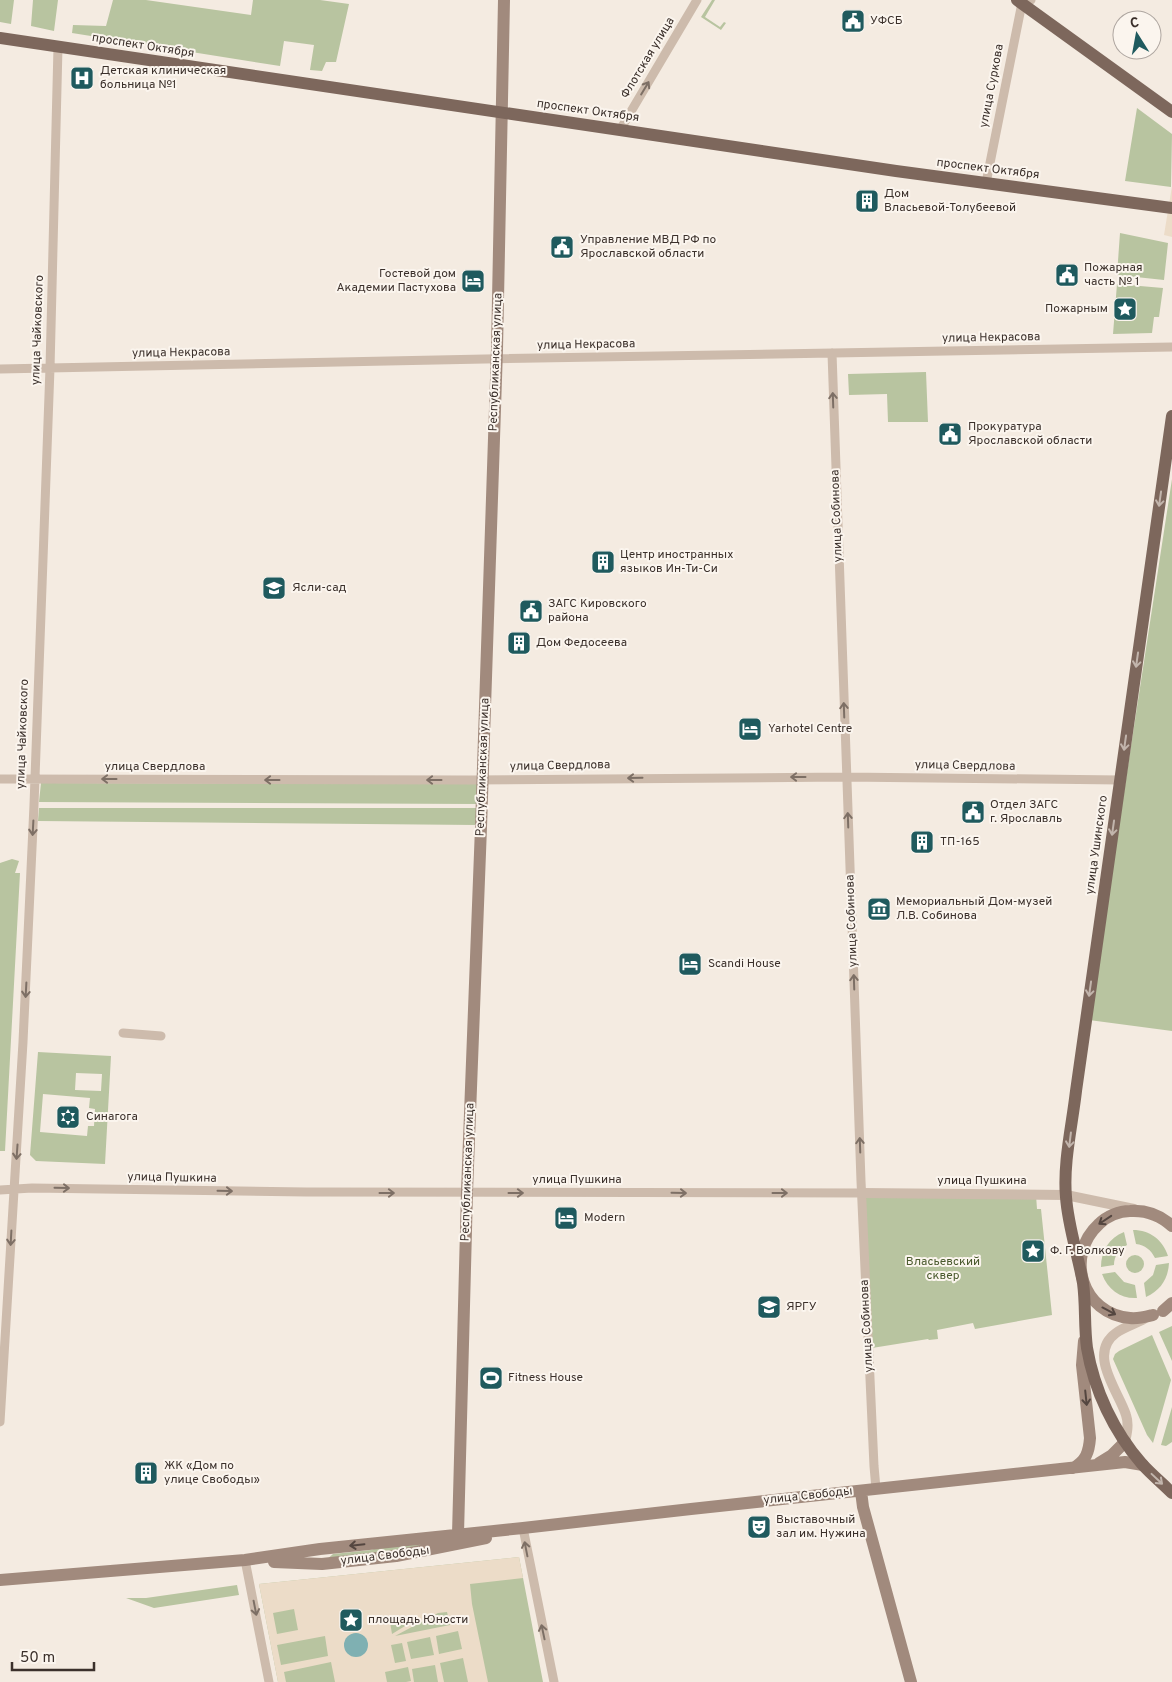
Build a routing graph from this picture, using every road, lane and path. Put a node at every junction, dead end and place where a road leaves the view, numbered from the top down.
1 (504, 0) edge
2 (697, 0) edge
3 (1023, 1) edge
4 (0, 38) edge
5 (58, 47) junction
6 (1172, 112) edge
7 (502, 113) junction
8 (620, 130) junction
9 (986, 183) junction
10 (1172, 208) edge
11 (1172, 347) edge
12 (832, 353) junction
13 (496, 358) junction
14 (50, 368) junction
15 (0, 369) edge
16 (1172, 416) edge
17 (846, 777) junction
18 (0, 779) edge
19 (35, 779) junction
20 (483, 780) junction
21 (1120, 780) junction
22 (123, 1033) dead end
23 (161, 1036) dead end
24 (14, 1189) junction
25 (0, 1190) edge
26 (467, 1192) junction
27 (862, 1193) junction
28 (1066, 1195) junction
29 (1152, 1213) junction
30 (1172, 1226) edge
31 (1082, 1277) junction
32 (1165, 1309) edge
33 (1086, 1332) junction
34 (0, 1422) edge
35 (1125, 1442) junction
36 (1094, 1465) junction
37 (1143, 1465) junction
38 (1073, 1468) junction
39 (876, 1489) junction
40 (861, 1490) junction
41 (1172, 1493) edge
42 (523, 1528) junction
43 (458, 1534) junction
44 (470, 1542) junction
45 (447, 1547) junction
46 (320, 1549) junction
47 (245, 1560) junction
48 (322, 1564) junction
49 (0, 1580) edge
50 (269, 1682) edge
51 (554, 1682) edge
52 (911, 1682) edge

1 - 7 main road, Республиканская улица
8 -> 2 street, Флотская улица
3 - 6 main road
3 - 9 street, улица Суркова
4 - 5 main road, проспект Октября
5 - 7 main road, проспект Октября
5 - 14 street, улица Чайковского
7 - 8 main road, проспект Октября
7 - 13 main road, Республиканская улица
8 - 9 main road, проспект Октября
9 - 10 main road, проспект Октября
11 - 12 street, улица Некрасова
12 - 13 street, улица Некрасова
17 -> 12 street, улица Собинова
13 - 14 street, улица Некрасова
13 - 20 main road, Республиканская улица
14 - 15 street, улица Некрасова
14 - 19 street, улица Чайковского
16 -> 21 main road, улица Ушинского
17 -> 20 street, улица Свердлова
17 - 21 street, улица Свердлова
27 -> 17 street, улица Собинова
18 - 19 street, улица Свердлова
20 -> 19 street, улица Свердлова
19 -> 24 street, улица Чайковского
20 - 26 main road, Республиканская улица
21 -> 28 main road, улица Ушинского
22 - 23 street
24 - 25 street, улица Пушкина
24 -> 26 street, улица Пушкина
24 -> 34 street, улица Чайковского
26 -> 27 street, улица Пушкина
26 - 43 main road, Республиканская улица
27 - 28 street, улица Пушкина
27 - 39 street, улица Собинова
28 - 29 street, улица Пушкина
28 - 31 main road, улица Ушинского
29 - 30 main road
29 -> 31 main road
31 -> 32 main road
31 - 33 main road, улица Ушинского
32 - 35 street
33 - 35 main road, улица Ушинского
33 -> 38 main road
35 - 36 main road, улица Свободы
35 - 37 main road, улица Ушинского
36 - 37 main road, улица Свободы
36 - 38 main road, улица Свободы
37 -> 41 main road, улица Ушинского
38 - 39 main road, улица Свободы
39 - 40 main road, улица Свободы
40 - 42 main road, улица Свободы
40 - 52 main road
42 - 43 main road, улица Свободы
42 - 44 main road, улица Свободы
51 -> 42 street
43 - 44 main road
43 - 45 main road
43 -> 46 main road, улица Свободы
44 - 45 main road, улица Свободы
45 - 48 main road, улица Свободы
46 - 47 main road, улица Свободы
46 - 48 main road
47 - 48 main road, улица Свободы
47 - 49 main road, улица Свободы
47 -> 50 street

